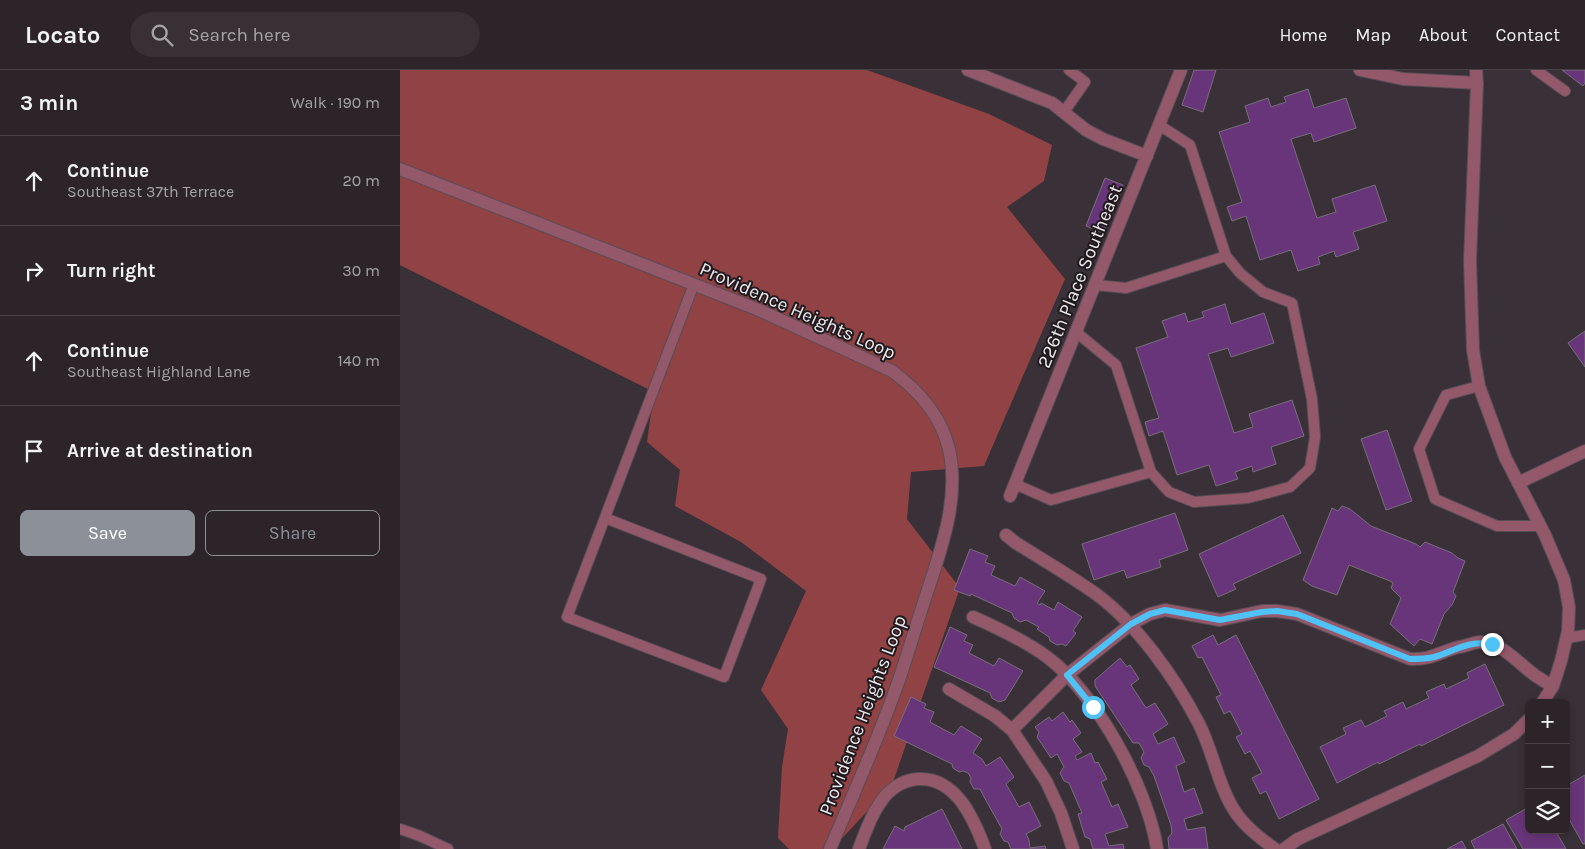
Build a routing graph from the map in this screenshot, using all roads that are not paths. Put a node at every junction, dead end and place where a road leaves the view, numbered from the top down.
1 (968, 70) edge
2 (1069, 70) edge
3 (1181, 70) edge
4 (1360, 70) edge
5 (1536, 70) edge
6 (1476, 76) edge
7 (1565, 91) dead end
8 (1064, 112) junction
9 (1159, 125) junction
10 (1147, 156) junction
11 (400, 169) edge
12 (1226, 256) junction
13 (694, 284) junction
14 (1095, 285) junction
15 (1076, 332) junction
16 (1479, 386) junction
17 (1585, 451) edge
18 (1151, 472) junction
19 (1518, 483) junction
20 (1012, 490) joint
21 (605, 518) junction
22 (1540, 526) junction
23 (1006, 535) dead end
24 (973, 617) dead end
25 (1131, 624) junction
26 (1585, 635) edge
27 (1567, 638) junction
28 (1067, 675) junction
29 (1553, 686) junction
30 (948, 689) dead end
31 (1545, 699) edge
32 (1525, 723) edge
33 (1012, 730) junction
34 (400, 829) edge
35 (448, 849) edge
36 (830, 849) edge
37 (859, 849) edge
38 (985, 849) edge
39 (1072, 849) edge
40 (1157, 849) edge
41 (1275, 849) edge
42 (1284, 849) edge

1 - 8 street
2 - 8 lane
3 - 9 street, 226th Place Southeast
4 - 6 street
5 - 7 lane
6 - 16 street
8 - 10 street
9 - 10 street, 226th Place Southeast
9 - 12 lane
10 - 14 street, 226th Place Southeast
11 - 13 street, Providence Heights Loop
12 - 14 lane
12 - 18 lane
13 - 21 lane
13 - 36 street, Providence Heights Loop
14 - 15 street, 226th Place Southeast
15 - 18 lane
15 - 20 street, 226th Place Southeast
16 - 19 street
16 - 22 lane
17 - 19 street
18 - 20 lane
19 - 22 street
21 - 21 lane
22 - 27 street
23 - 25 street
24 - 28 street
25 - 28 street
25 - 29 street
25 - 41 street
26 - 27 lane
27 - 29 street
28 - 33 street
28 - 40 street
29 - 31 street
30 - 33 street
32 - 42 street
33 - 39 street
34 - 35 lane
37 - 38 street

